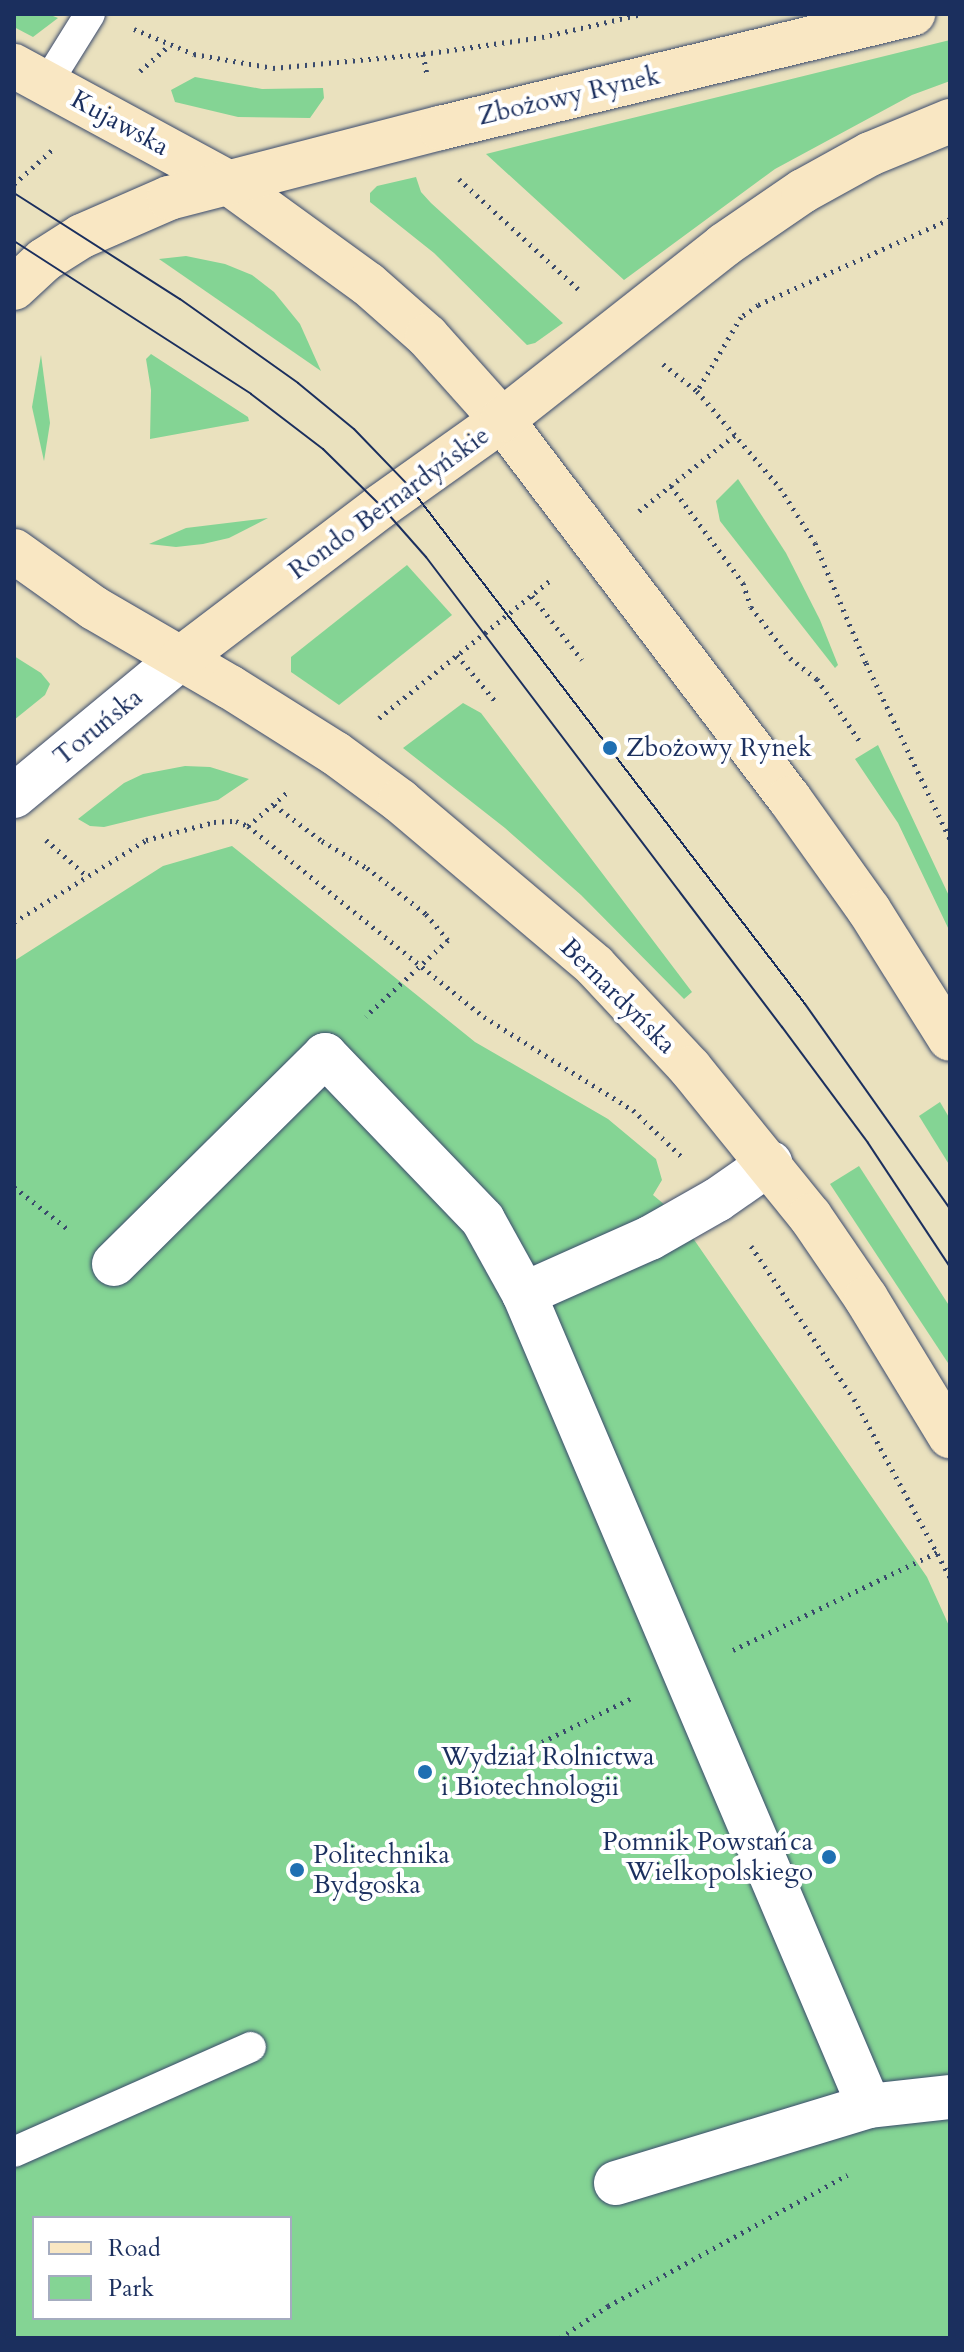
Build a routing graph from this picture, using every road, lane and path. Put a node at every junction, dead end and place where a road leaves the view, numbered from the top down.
1 (90, 14) edge
2 (642, 14) edge
3 (913, 14) edge
4 (121, 23) dead end
5 (170, 45) junction
6 (30, 74) edge
7 (136, 75) dead end
8 (950, 121) edge
9 (58, 144) dead end
10 (455, 173) dead end
11 (226, 181) junction
12 (14, 184) edge
13 (950, 219) edge
14 (14, 288) edge
15 (585, 295) dead end
16 (656, 359) dead end
17 (697, 391) junction
18 (502, 420) junction
19 (735, 435) junction
20 (671, 486) junction
21 (659, 495) dead end
22 (14, 551) edge
23 (555, 577) dead end
24 (532, 596) junction
25 (457, 655) junction
26 (181, 658) junction
27 (582, 660) dead end
28 (495, 701) dead end
29 (376, 721) dead end
30 (861, 743) dead end
31 (285, 794) dead end
32 (14, 796) edge
33 (274, 805) junction
34 (248, 826) junction
35 (43, 837) dead end
36 (950, 839) edge
37 (87, 876) junction
38 (14, 922) edge
39 (421, 966) junction
40 (365, 1017) dead end
41 (950, 1039) edge
42 (686, 1162) dead end
43 (770, 1163) junction
44 (14, 1187) edge
45 (747, 1240) dead end
46 (114, 1264) joint
47 (524, 1294) junction
48 (950, 1436) edge
49 (938, 1552) junction
50 (950, 1577) edge
51 (684, 1673) junction
52 (542, 1742) dead end
53 (251, 2047) dead end
54 (950, 2097) edge
55 (869, 2106) junction
56 (14, 2152) edge
57 (854, 2171) dead end
58 (616, 2183) dead end
59 (560, 2338) edge

1 - 6 lane
2 - 5 path
3 - 11 main road, Zbożowy Rynek
4 - 5 path
5 - 7 path
6 - 11 main road, Kujawska
8 - 18 main road
9 - 12 path
10 - 15 path
11 - 14 main road
11 - 18 main road, Rondo Bernardyńskie
13 - 17 path
16 - 17 path
17 - 19 path
18 - 26 main road, Rondo Bernardyńskie
18 - 41 main road
19 - 20 path
19 - 36 path
20 - 21 path
20 - 30 path
22 - 26 main road
23 - 24 path
24 - 25 path
24 - 27 path
25 - 28 path
25 - 29 path
26 - 32 street, Toruńska
26 - 43 main road, Bernardyńska
31 - 33 path
33 - 34 path
33 - 39 path
34 - 37 path
34 - 39 path
35 - 37 path
37 - 38 path
39 - 40 path
39 - 42 path
43 - 47 street
43 - 48 main road, Bernardyńska
44 - 46 path
45 - 49 path
46 - 47 street
47 - 51 street
49 - 50 path
49 - 51 path
51 - 52 path
51 - 55 street
53 - 56 lane
54 - 55 street
55 - 58 street
57 - 59 path

